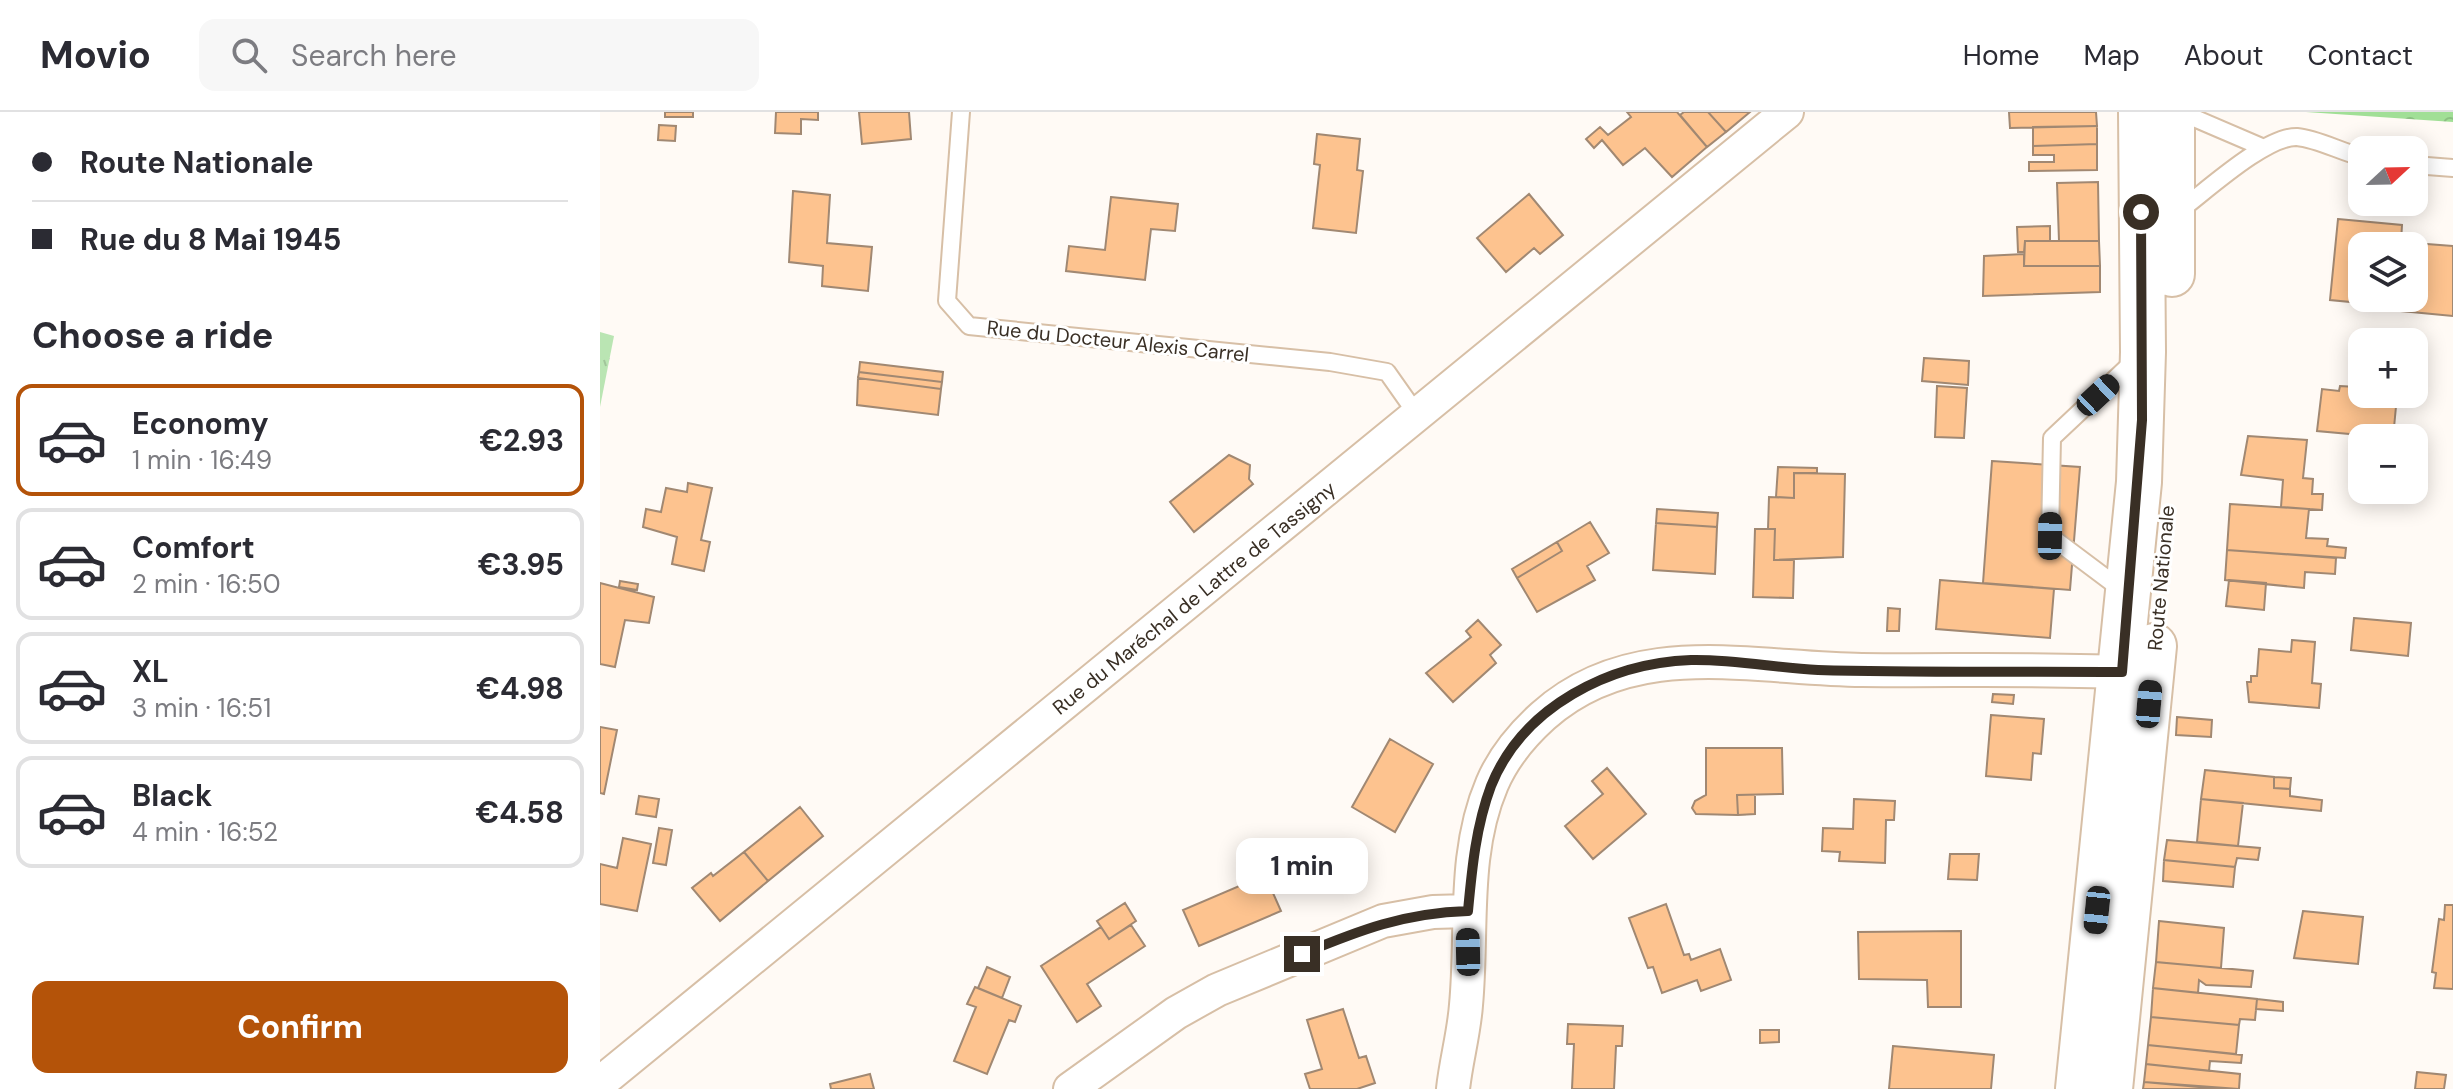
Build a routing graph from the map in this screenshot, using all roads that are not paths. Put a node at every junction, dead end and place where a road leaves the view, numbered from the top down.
1 (961, 112) edge
2 (1787, 112) edge
3 (2141, 112) edge
4 (2172, 112) edge
5 (2180, 112) edge
6 (2264, 148) junction
7 (2348, 153) edge
8 (2428, 166) edge
9 (2453, 168) edge
10 (2157, 228) junction
11 (2143, 352) junction
12 (1418, 416) junction
13 (2130, 596) junction
14 (2137, 673) junction
15 (1468, 911) junction
16 (600, 1083) edge
17 (1070, 1089) edge
18 (1453, 1089) edge
19 (2078, 1089) edge
20 (2110, 1089) edge

1 - 12 lane, Rue du Docteur Alexis Carrel
2 - 12 street, Rue du Maréchal de Lattre de Tassigny
3 - 10 main road, Route Nationale
4 - 10 main road, Route Nationale
5 - 6 lane
6 - 7 lane
6 - 10 lane
8 - 9 lane
10 - 11 main road, Route Nationale
10 - 14 main road, Route Nationale
11 - 13 main road, Route Nationale
11 - 13 lane
12 - 16 street, Rue du Maréchal de Lattre de Tassigny
13 - 14 main road, Route Nationale
14 - 15 street
14 - 19 main road, Route Nationale
14 - 20 main road, Route Nationale
15 - 17 street
15 - 18 street

